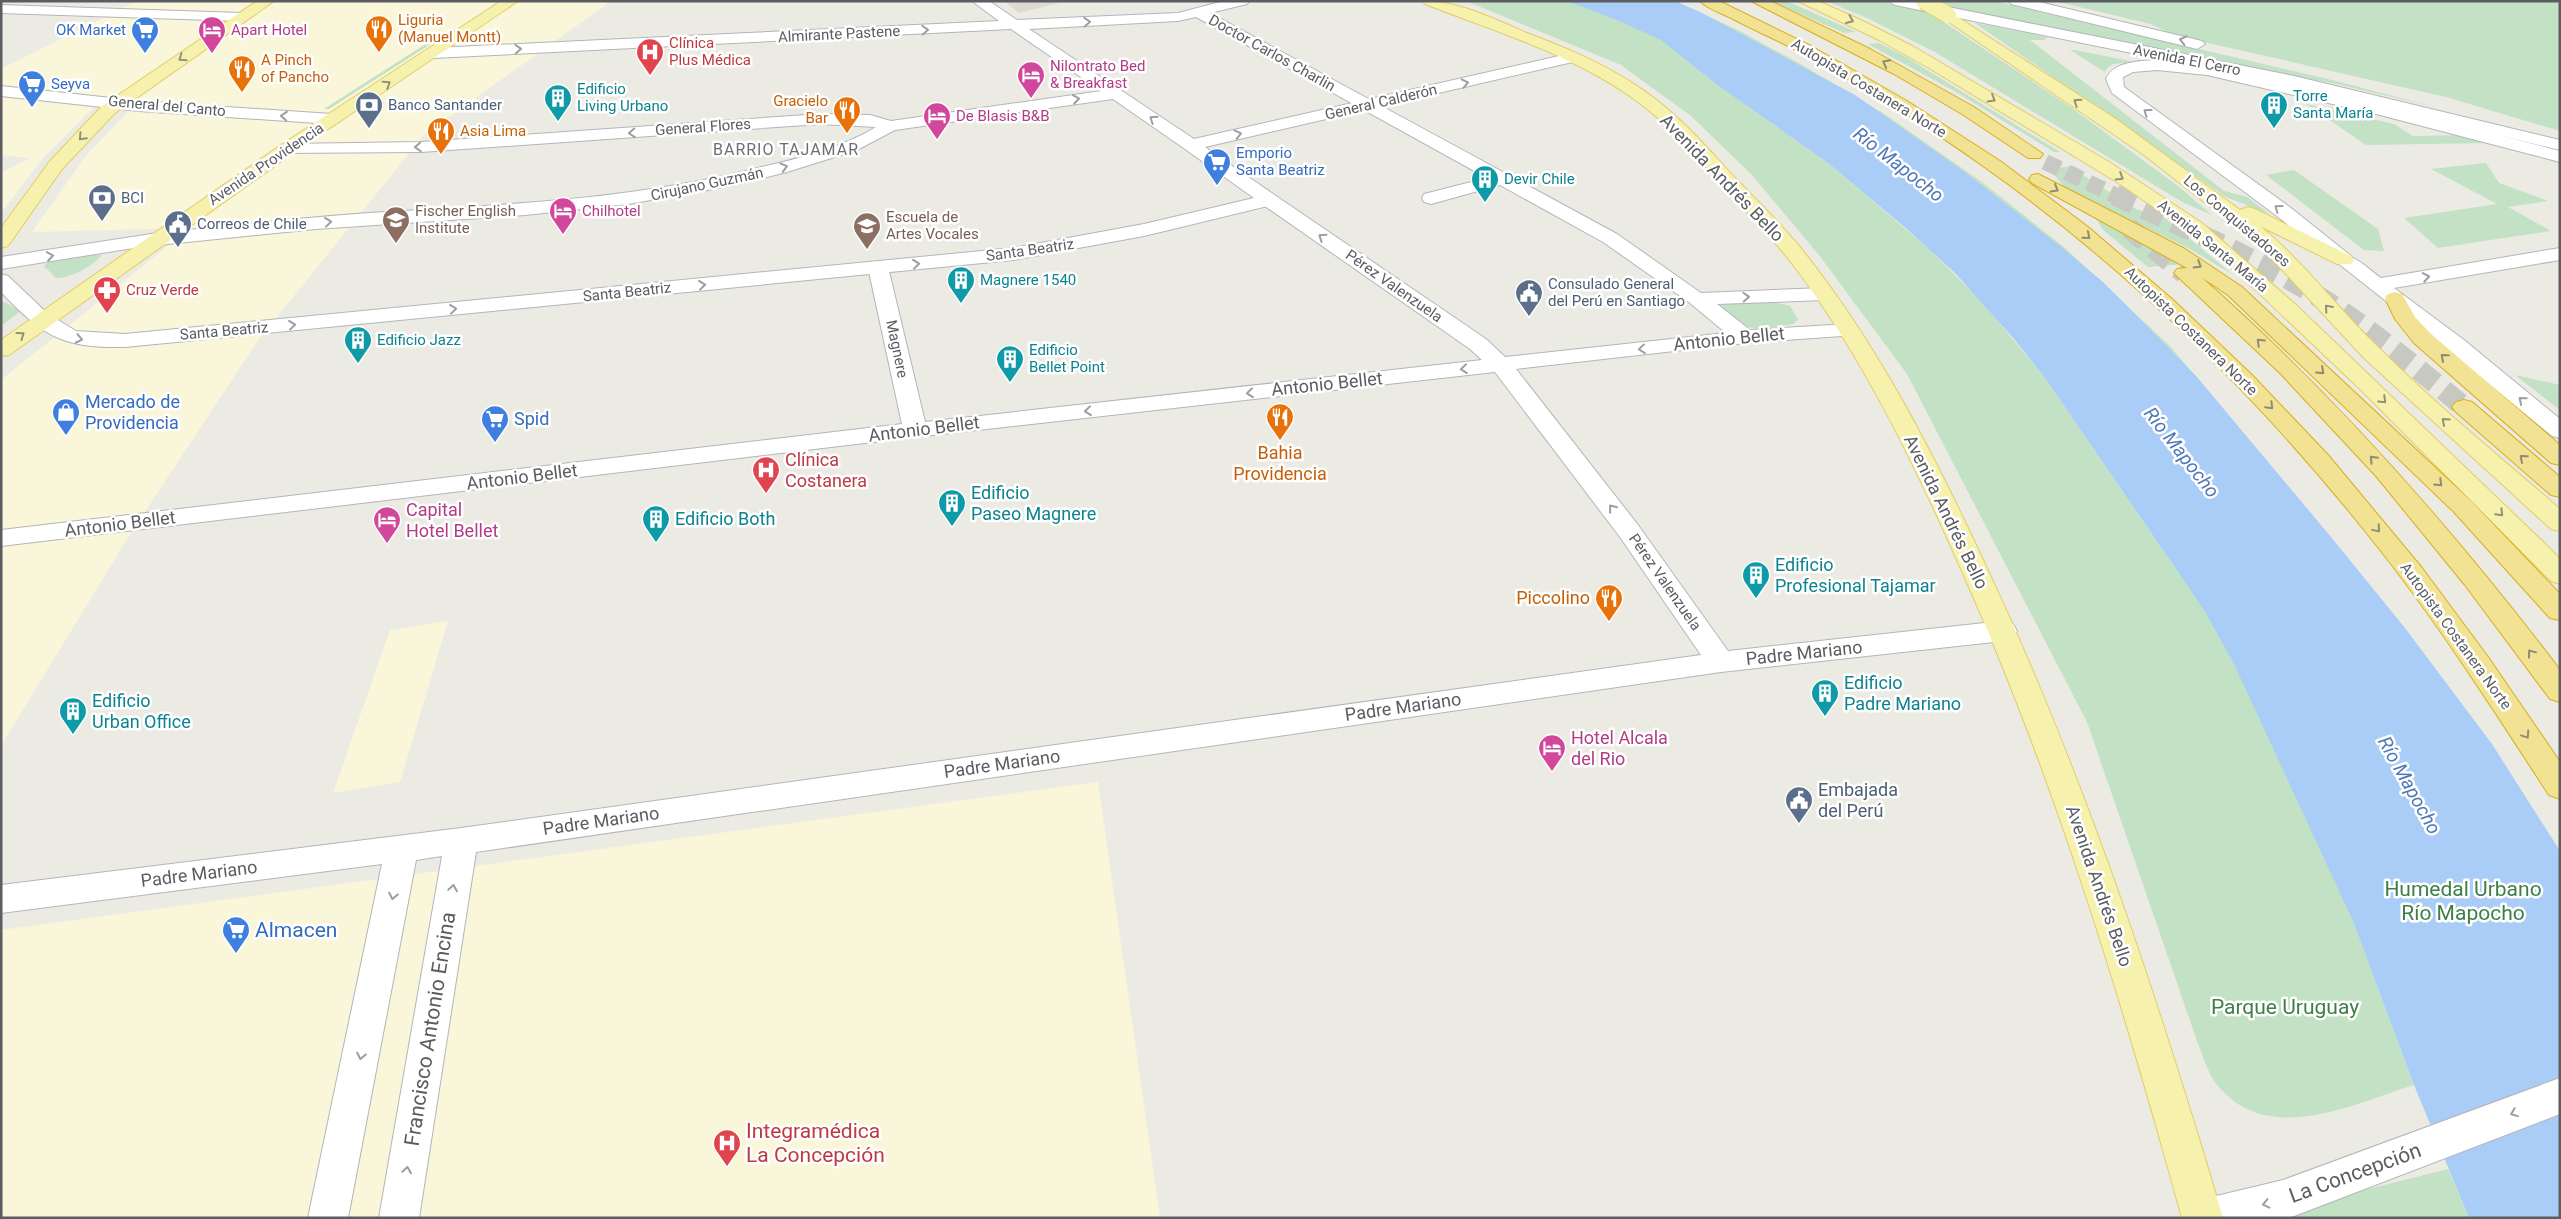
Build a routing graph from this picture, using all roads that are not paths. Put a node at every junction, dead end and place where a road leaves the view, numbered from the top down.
1 (266, 1) edge
2 (511, 1) edge
3 (979, 1) edge
4 (1242, 1) edge
5 (1430, 1) edge
6 (1690, 1) edge
7 (1707, 1) edge
8 (1758, 1) edge
9 (1805, 1) edge
10 (1895, 1) edge
11 (1924, 1) edge
12 (2016, 1) edge
13 (1, 9) edge
14 (1199, 13) junction
15 (241, 17) junction
16 (1015, 25) junction
17 (1770, 31) junction
18 (2207, 46) dead end
19 (434, 54) junction
20 (1572, 58) junction
21 (2253, 58) dead end
22 (2166, 66) joint
23 (1, 91) edge
24 (1116, 94) junction
25 (117, 102) junction
26 (1367, 105) junction
27 (1905, 107) junction
28 (332, 119) junction
29 (2478, 125) junction
30 (890, 126) junction
31 (2560, 140) edge
32 (1191, 145) junction
33 (2560, 145) edge
34 (288, 149) junction
35 (2560, 150) edge
36 (2034, 154) tunnel mouth
37 (2560, 157) edge
38 (1503, 179) junction
39 (2203, 190) junction
40 (1431, 198) dead end
41 (1269, 200) junction
42 (158, 239) junction
43 (1, 242) edge
44 (2560, 254) edge
45 (2344, 260) junction
46 (1, 263) edge
47 (2560, 264) edge
48 (878, 267) junction
49 (2457, 272) junction
50 (2184, 273) tunnel mouth
51 (1, 280) edge
52 (2387, 292) junction
53 (1824, 294) junction
54 (1697, 299) junction
55 (42, 320) junction
56 (1848, 330) junction
57 (1745, 337) junction
58 (1, 350) edge
59 (1500, 365) junction
60 (2464, 407) tunnel mouth
61 (915, 430) junction
62 (2560, 431) edge
63 (2560, 458) edge
64 (2560, 490) edge
65 (2560, 523) edge
66 (1, 538) edge
67 (2560, 574) edge
68 (2560, 611) edge
69 (2003, 631) junction
70 (1722, 662) junction
71 (2560, 692) edge
72 (2560, 787) edge
73 (461, 841) junction
74 (402, 848) junction
75 (1, 899) edge
76 (2560, 1096) edge
77 (328, 1218) edge
78 (399, 1218) edge
79 (2203, 1218) edge
80 (2208, 1218) edge

1 - 15 main road
2 - 19 main road, Avenida Providencia
3 - 16 street, Pérez Valenzuela
4 - 14 street, Almirante Pastene
5 - 20 main road, Avenida Andrés Bello
6 - 17 highway
7 - 17 highway, Autopista Costanera Norte
36 -> 8 highway, Autopista Costanera Norte
9 -> 67 main road, Avenida Santa María
10 - 29 street, Avenida El Cerro
39 -> 11 main road, Los Conquistadores, bridge
18 -> 12 street
13 - 15 street
16 -> 14 street, Almirante Pastene
14 - 26 street, Doctor Carlos Charlin
15 -> 25 main road
19 -> 16 street, Almirante Pastene
16 - 24 street, Pérez Valenzuela
17 - 27 highway, Autopista Costanera Norte
28 -> 19 main road, Avenida Providencia
26 -> 20 street, General Calderón
20 - 53 main road, Avenida Andrés Bello
21 - 31 street
22 - 37 street, Avenida El Cerro
45 -> 22 street, Los Conquistadores
23 - 25 street, General del Canto
30 -> 24 street, General Flores
32 -> 24 street, Pérez Valenzuela
28 -> 25 street, General del Canto
25 -> 43 main road
32 -> 26 street, General Calderón
26 - 38 street, Doctor Carlos Charlin
27 -> 68 highway
27 -> 72 highway, Autopista Costanera Norte
28 - 34 main road, Avenida Providencia
29 - 33 street, Avenida El Cerro
29 - 35 street, Avenida El Cerro
30 -> 34 street, General Flores
42 -> 30 street, Cirujano Guzmán
32 - 41 street, Pérez Valenzuela
34 - 42 main road, Avenida Providencia
38 - 40 street
38 - 54 street, Doctor Carlos Charlin
39 - 45 main road
65 -> 39 main road, Los Conquistadores
48 -> 41 street, Santa Beatriz
59 -> 41 street, Pérez Valenzuela
46 -> 42 street, Cirujano Guzmán
42 - 55 main road, Avenida Providencia
44 - 49 street
45 - 52 street, Los Conquistadores
47 - 49 street
55 -> 48 street, Santa Beatriz
48 - 61 street, Magnere
52 -> 49 street
71 -> 50 highway
51 - 55 street, Santa Beatriz
62 -> 52 street, Los Conquistadores
63 -> 52 highway
54 -> 53 street
53 - 56 main road, Avenida Andrés Bello
54 - 57 street, Doctor Carlos Charlin
58 -> 55 main road, Avenida Providencia
56 - 57 street, Antonio Bellet
56 - 69 main road, Avenida Andrés Bello
57 -> 59 street, Antonio Bellet
59 -> 61 street, Antonio Bellet
70 -> 59 street, Pérez Valenzuela
64 -> 60 highway
61 - 66 street, Antonio Bellet
69 - 70 street, Padre Mariano
69 - 79 main road, Avenida Andrés Bello
70 - 73 street, Padre Mariano
73 - 74 street, Padre Mariano
78 -> 73 street, Francisco Antonio Encina
74 - 75 street, Padre Mariano
74 -> 77 street
76 -> 80 street, La Concepción

